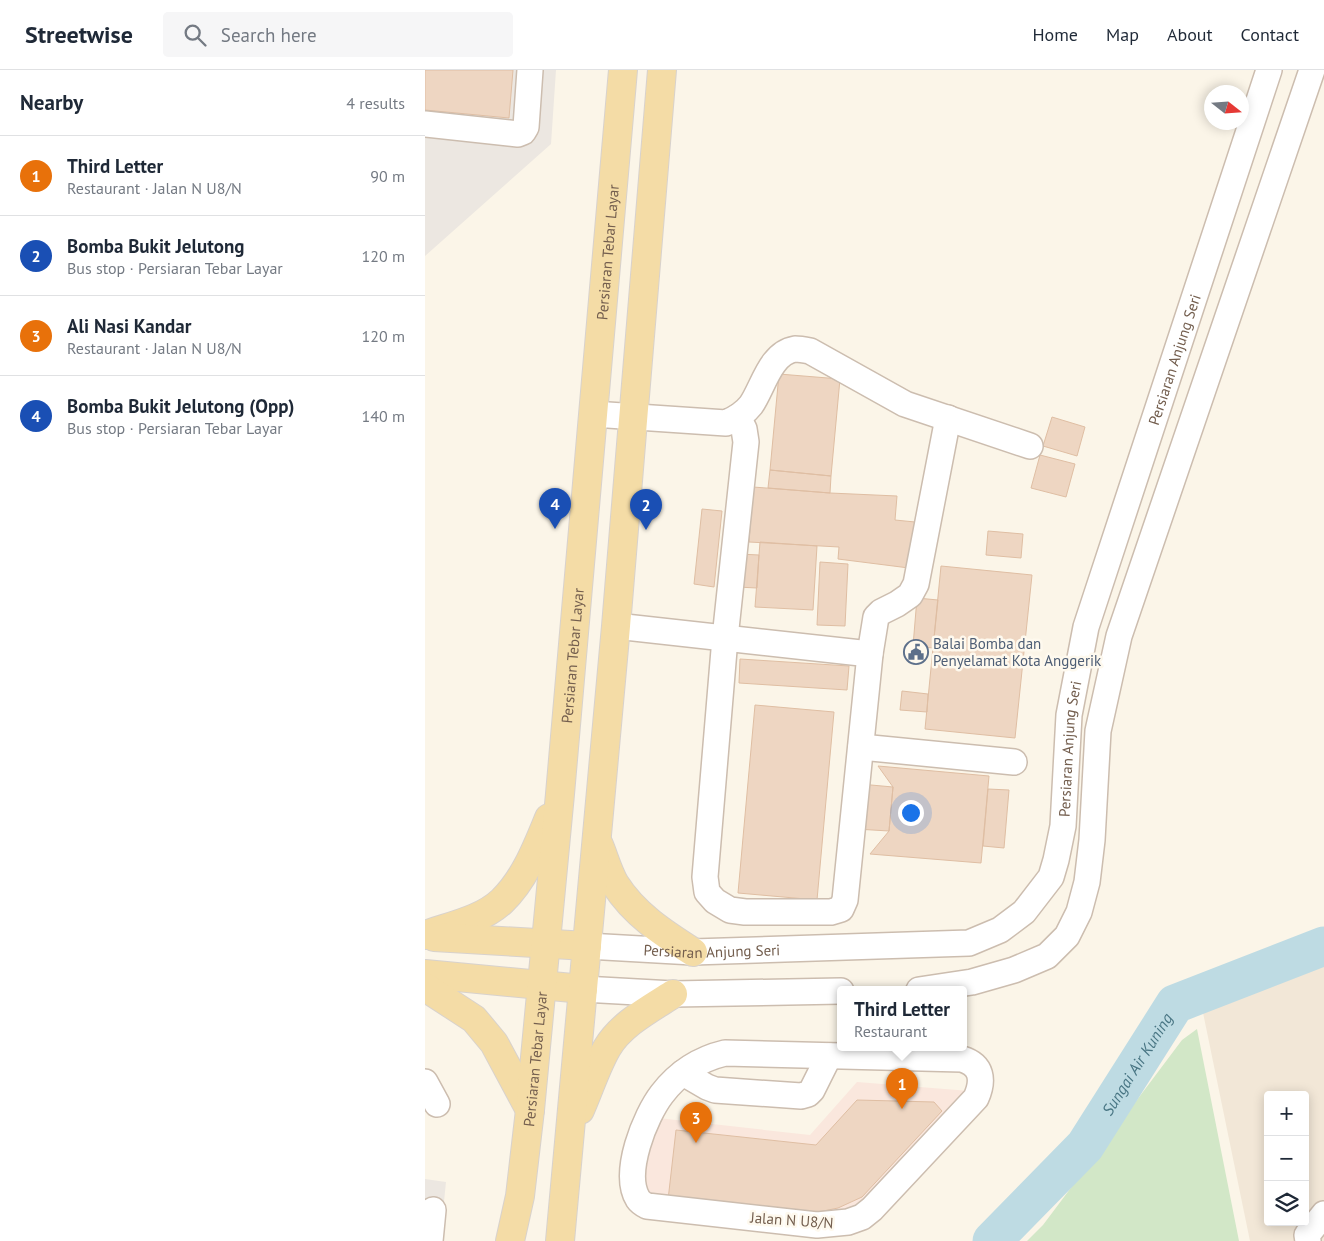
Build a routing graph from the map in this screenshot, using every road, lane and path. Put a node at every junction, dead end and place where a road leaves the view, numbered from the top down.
1 (531, 70) edge
2 (623, 70) edge
3 (662, 70) edge
4 (1269, 70) edge
5 (1312, 70) edge
6 (425, 124) edge
7 (593, 414) junction
8 (633, 417) junction
9 (738, 418) junction
10 (948, 418) junction
11 (1030, 446) dead end
12 (616, 626) junction
13 (725, 638) junction
14 (870, 654) junction
15 (861, 747) junction
16 (1014, 762) dead end
17 (560, 794) junction
18 (597, 838) junction
19 (425, 936) edge
20 (545, 943) junction
21 (587, 946) junction
22 (693, 952) junction
23 (425, 974) edge
24 (542, 985) junction
25 (946, 986) edge
26 (425, 987) edge
27 (583, 989) junction
28 (837, 991) edge
29 (673, 994) junction
30 (857, 1052) edge
31 (829, 1056) junction
32 (683, 1073) junction
33 (425, 1082) edge
34 (437, 1104) dead end
35 (530, 1110) junction
36 (571, 1130) junction
37 (433, 1210) dead end
38 (1324, 1214) edge
39 (430, 1241) edge
40 (510, 1241) edge
41 (560, 1241) edge
42 (1308, 1241) edge

1 - 6 street
2 - 7 main road, Persiaran Tebar Layar
3 - 8 main road
4 - 22 street, Persiaran Anjung Seri
5 - 25 street, Persiaran Anjung Seri
7 - 8 street
7 - 17 main road, Persiaran Tebar Layar
8 - 9 street
8 - 12 main road
9 - 10 street
9 - 13 street
10 - 11 street
10 - 14 street
12 - 13 street
12 - 18 main road
13 - 14 street
13 - 15 street
14 - 15 street
15 - 16 street
17 - 19 main road
17 - 20 main road, Persiaran Tebar Layar
18 - 21 main road
18 - 22 main road
19 - 20 main road
20 - 21 main road
20 - 24 main road, Persiaran Tebar Layar
21 - 22 street, Persiaran Anjung Seri
21 - 27 main road
23 - 24 main road
24 - 27 main road
24 - 35 main road, Persiaran Tebar Layar
26 - 35 main road
27 - 29 street
27 - 36 main road
28 - 29 street
29 - 36 main road
30 - 31 street, Jalan N U8/N
30 - 32 street, Jalan N U8/N
31 - 32 street, Jalan N U8/N
31 - 32 street
33 - 34 street
35 - 40 main road, Persiaran Tebar Layar
36 - 41 main road
37 - 39 street
38 - 42 street

